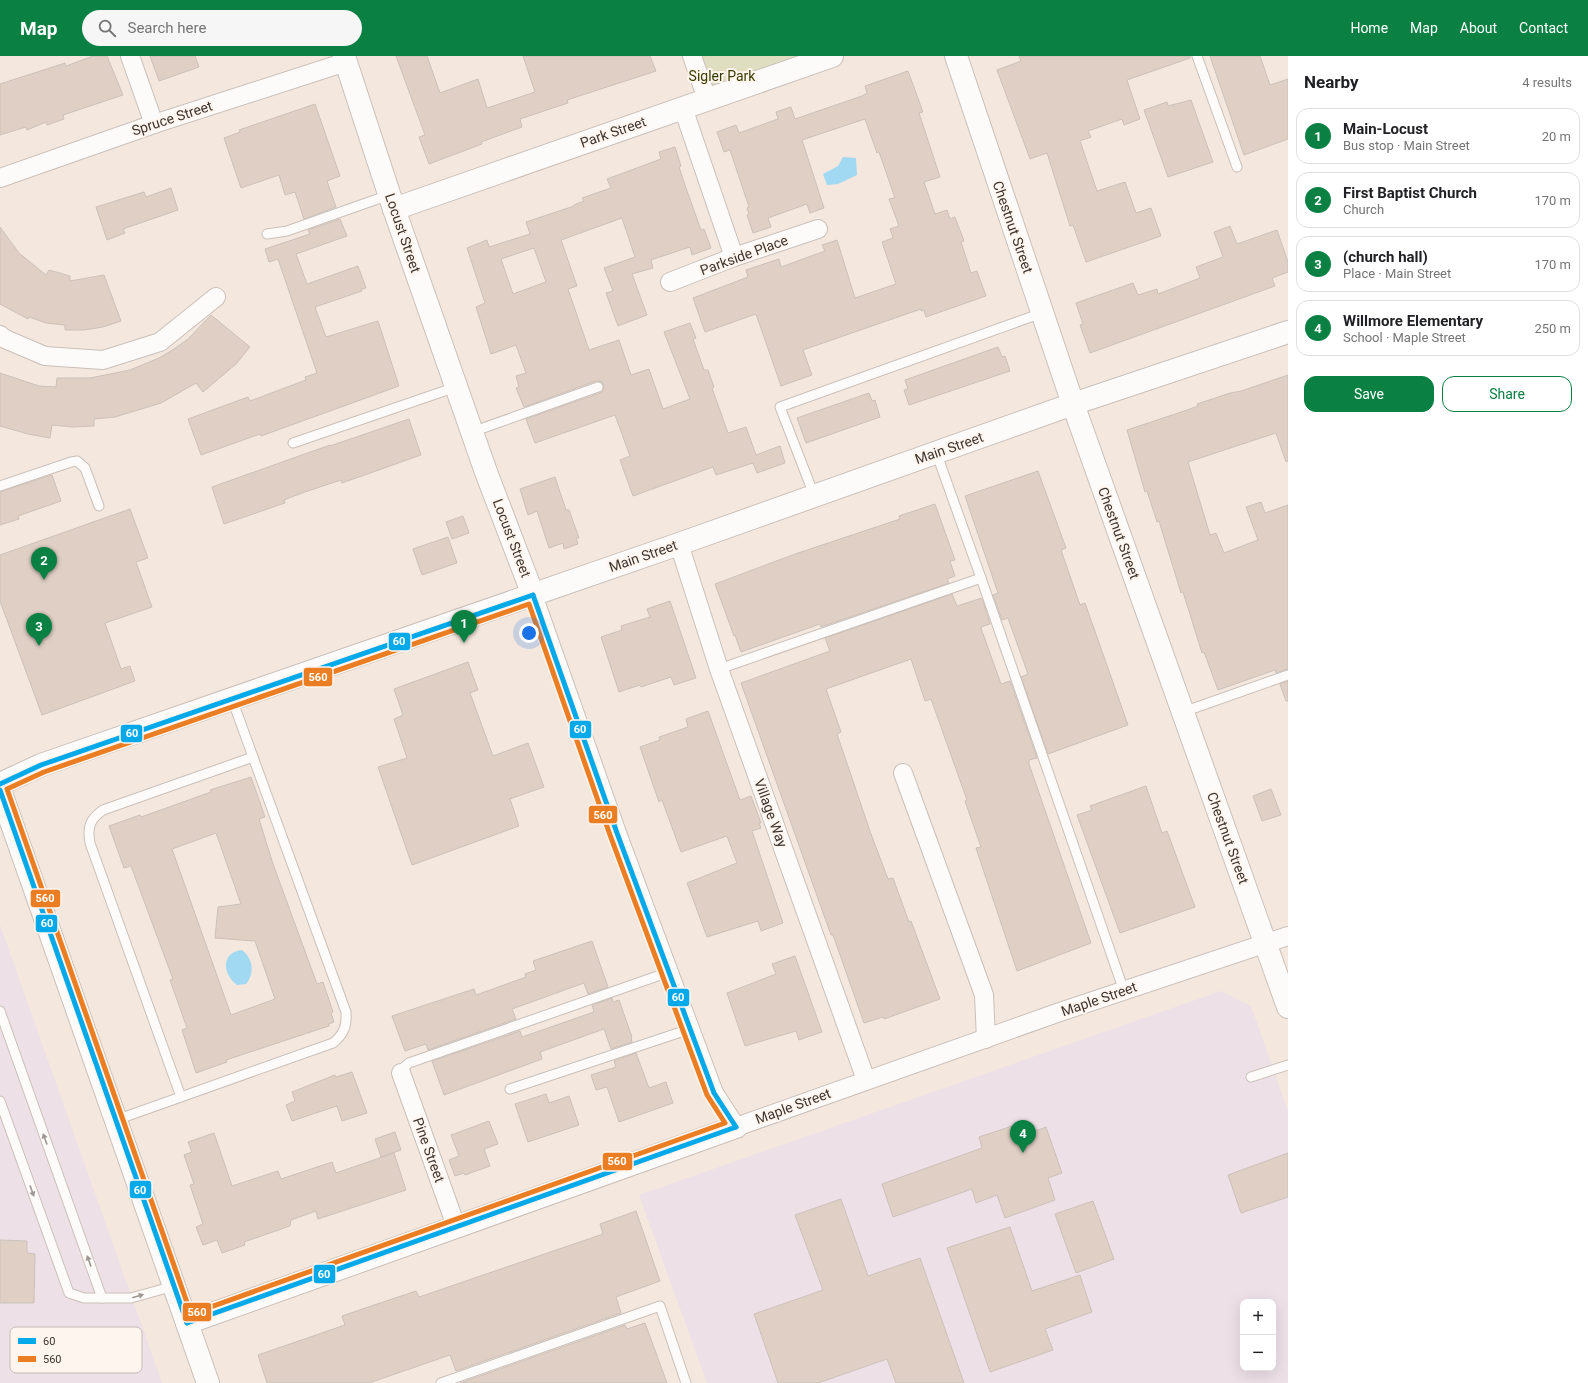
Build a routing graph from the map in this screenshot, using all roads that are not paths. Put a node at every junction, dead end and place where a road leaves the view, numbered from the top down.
1 (130, 56) edge
2 (692, 56) edge
3 (832, 56) edge
4 (956, 56) edge
5 (1197, 56) edge
6 (345, 59) edge
7 (708, 99) junction
8 (683, 108) junction
9 (154, 124) junction
10 (1237, 167) dead end
11 (0, 178) edge
12 (392, 202) junction
13 (818, 229) dead end
14 (267, 234) dead end
15 (734, 257) junction
16 (670, 282) dead end
17 (216, 297) dead end
18 (1042, 313) junction
19 (1288, 332) edge
20 (0, 335) edge
21 (456, 387) junction
22 (598, 387) dead end
23 (1073, 404) junction
24 (472, 432) junction
25 (293, 443) dead end
26 (936, 452) junction
27 (0, 486) edge
28 (814, 495) junction
29 (99, 506) dead end
30 (679, 544) junction
31 (981, 578) junction
32 (533, 595) junction
33 (719, 669) junction
34 (1288, 676) edge
35 (232, 699) junction
36 (1183, 712) junction
37 (253, 757) junction
38 (904, 773) dead end
39 (0, 784) edge
40 (0, 790) edge
41 (1288, 936) edge
42 (1266, 944) junction
43 (669, 972) junction
44 (1124, 991) junction
45 (1288, 1008) edge
46 (0, 1011) edge
47 (690, 1029) junction
48 (986, 1039) junction
49 (1288, 1065) edge
50 (402, 1073) joint
51 (1251, 1077) dead end
52 (866, 1080) junction
53 (510, 1089) dead end
54 (181, 1097) junction
55 (0, 1101) edge
56 (116, 1120) junction
57 (736, 1127) junction
58 (456, 1226) junction
59 (174, 1286) junction
60 (102, 1298) junction
61 (187, 1322) junction
62 (208, 1383) edge
63 (441, 1383) edge
64 (686, 1383) edge

1 - 9 street
2 - 7 street
3 - 7 street, Park Street
4 - 18 street, Chestnut Street
5 - 10 lane
6 - 9 street, Spruce Street
6 - 12 street, Locust Street
7 - 8 street, Park Street
8 - 12 street, Park Street
8 - 15 street
9 - 11 street, Spruce Street
12 - 14 lane
12 - 21 street, Locust Street
13 - 15 street, Parkside Place
15 - 16 street, Parkside Place
17 - 20 street
18 - 23 street, Chestnut Street
18 - 28 lane
19 - 23 street, Main Street
21 - 24 street, Locust Street
21 - 25 lane
22 - 24 lane
23 - 26 street, Main Street
23 - 36 street, Chestnut Street
24 - 32 street, Locust Street
26 - 28 street, Main Street
26 - 31 lane
27 - 29 lane
28 - 30 street, Main Street
30 - 32 street, Main Street
30 - 33 street, Village Way
31 - 33 lane
31 - 44 lane
32 - 35 street, Main Street
32 - 43 street, Locust Street
33 - 52 street, Village Way
34 - 36 lane
35 - 37 lane
35 - 39 street, Main Street
36 - 42 street, Chestnut Street
37 - 54 lane
37 - 54 lane
38 - 48 street
40 - 56 street
41 - 42 street, Maple Street
42 - 44 street, Maple Street
42 - 45 street, Chestnut Street
43 - 47 street, Locust Street
43 - 50 lane
44 - 48 street, Maple Street
60 -> 46 lane
47 - 53 lane
47 - 57 street, Locust Street
48 - 52 street, Maple Street
49 - 51 lane
50 - 58 street, Pine Street
52 - 57 street, Maple Street
54 - 56 lane
55 -> 60 lane
56 - 59 street
57 - 58 street, Maple Street
58 - 61 street, Maple Street
60 -> 59 lane
59 - 61 street
61 - 62 street
63 - 64 lane

